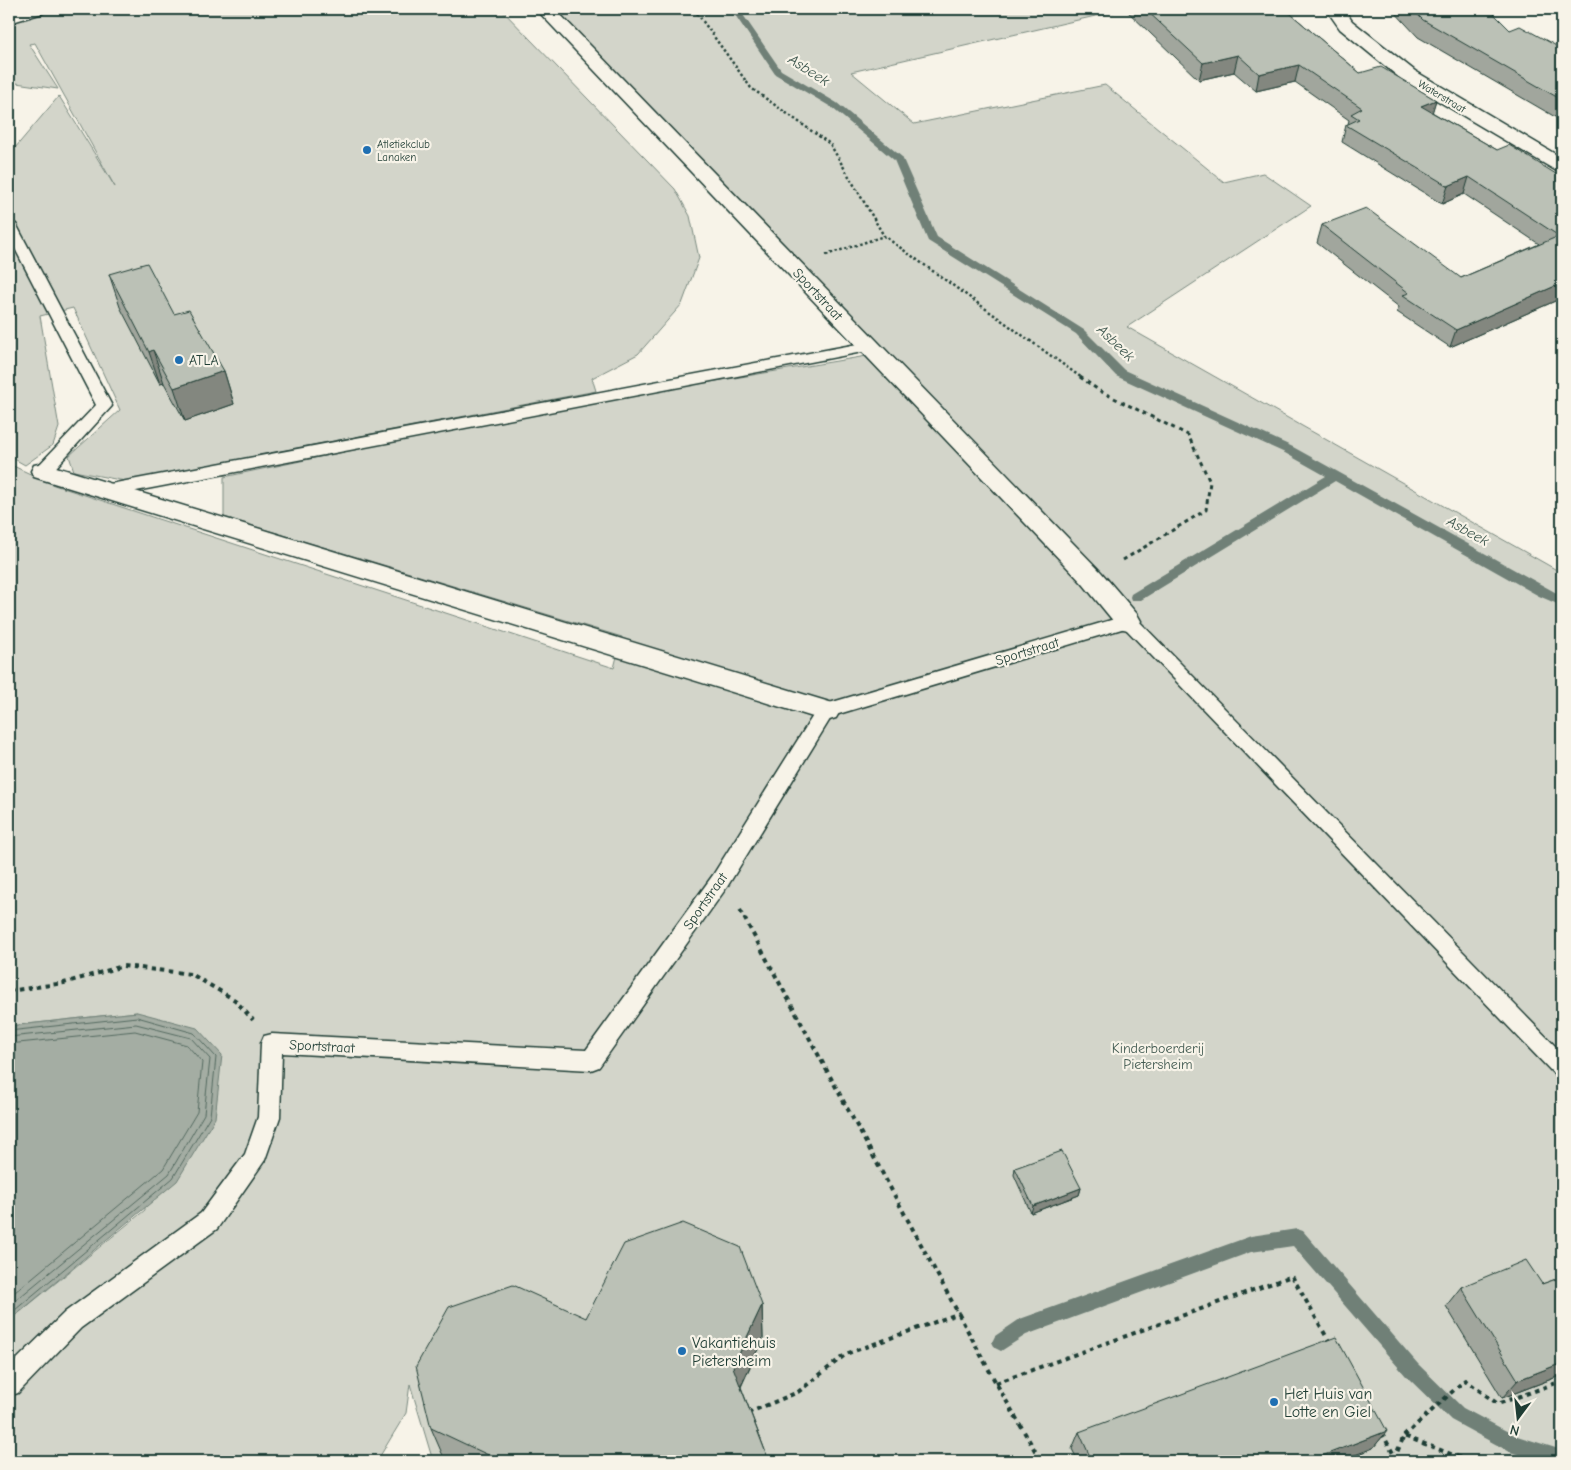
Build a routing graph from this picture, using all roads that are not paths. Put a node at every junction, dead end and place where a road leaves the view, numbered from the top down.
1 (37, 9) edge
2 (545, 9) edge
3 (1334, 9) edge
4 (9, 18) edge
5 (1562, 166) edge
6 (9, 224) edge
7 (868, 347) junction
8 (43, 470) joint
9 (110, 490) junction
10 (1128, 620) junction
11 (826, 711) junction
12 (1562, 1067) edge
13 (9, 1384) edge

1 - 4 street
2 - 7 street, Sportstraat
3 - 5 street, Waterstraat
6 - 8 lane
7 - 9 lane
7 - 10 street, Sportstraat
8 - 9 street
9 - 11 street
10 - 11 lane, Sportstraat
10 - 12 lane
11 - 13 lane, Sportstraat

